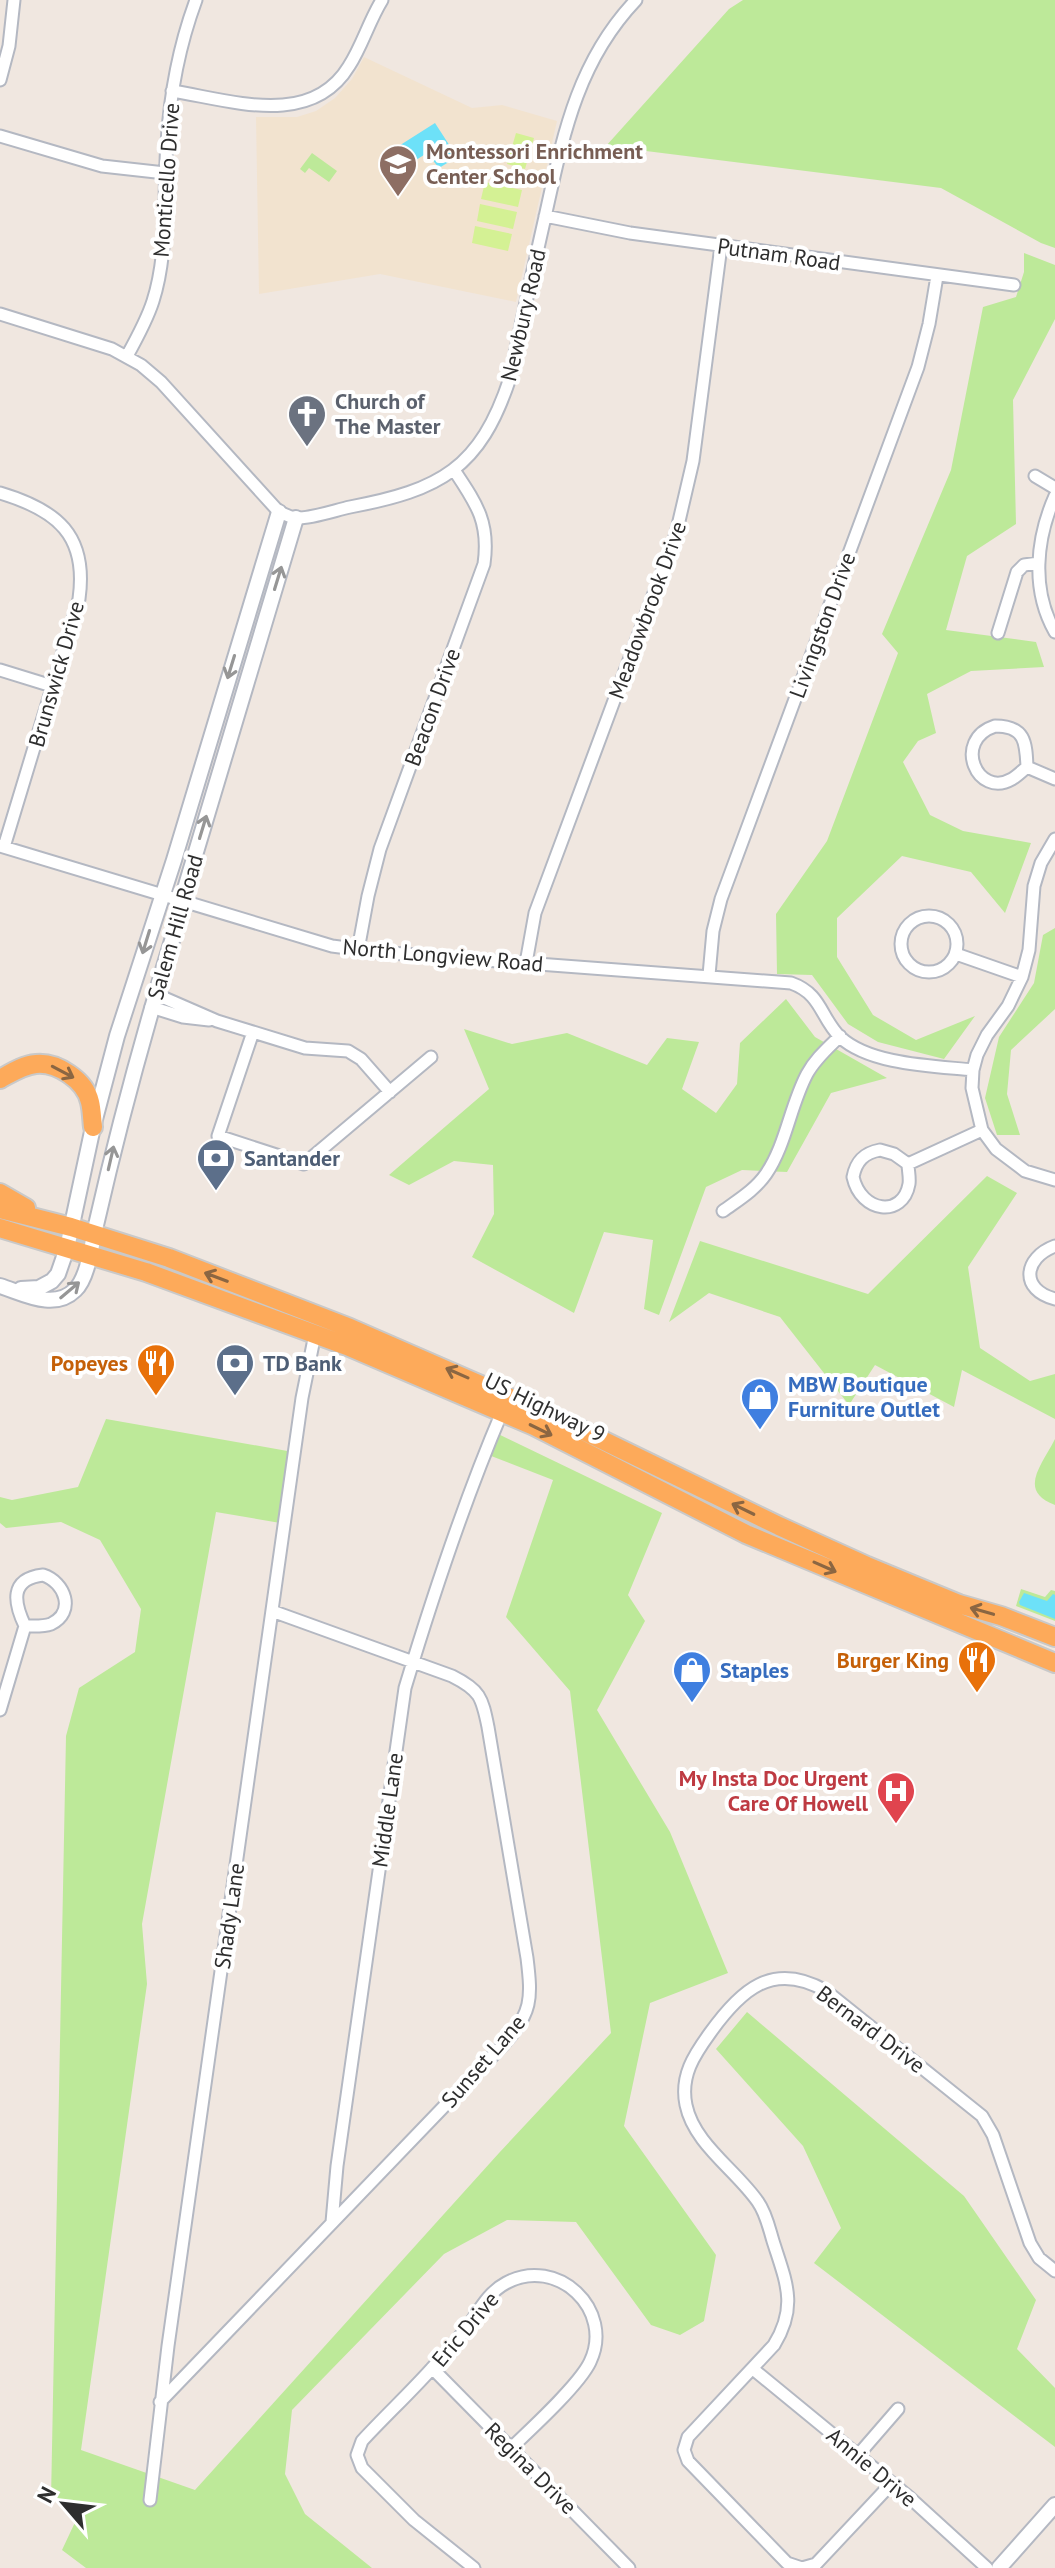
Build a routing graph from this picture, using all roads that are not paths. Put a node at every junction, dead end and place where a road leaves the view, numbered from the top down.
1 (14, 0) edge
2 (196, 0) edge
3 (382, 0) edge
4 (636, 0) edge
5 (0, 80) edge
6 (172, 91) junction
7 (0, 136) edge
8 (165, 173) junction
9 (545, 216) junction
10 (721, 246) junction
11 (937, 276) junction
12 (1014, 285) dead end
13 (0, 314) edge
14 (127, 356) junction
15 (454, 470) junction
16 (1035, 476) dead end
17 (1055, 488) edge
18 (0, 493) edge
19 (1055, 496) edge
20 (279, 512) junction
21 (296, 518) junction
22 (1039, 563) junction
23 (1055, 632) edge
24 (998, 633) dead end
25 (0, 670) edge
26 (52, 686) junction
27 (1027, 767) junction
28 (1055, 779) edge
29 (1054, 841) edge
30 (2, 847) edge
31 (162, 896) junction
32 (181, 902) junction
33 (358, 950) junction
34 (956, 954) junction
35 (526, 963) junction
36 (709, 975) junction
37 (1022, 977) junction
38 (153, 1001) junction
39 (126, 1006) junction
40 (253, 1032) junction
41 (840, 1036) junction
42 (431, 1057) dead end
43 (973, 1070) junction
44 (0, 1079) edge
45 (390, 1092) junction
46 (93, 1127) junction
47 (982, 1130) junction
48 (908, 1164) junction
49 (1055, 1180) edge
50 (0, 1193) edge
51 (0, 1209) edge
52 (723, 1211) dead end
53 (64, 1225) junction
54 (0, 1228) edge
55 (94, 1234) junction
56 (1055, 1246) edge
57 (67, 1248) junction
58 (90, 1255) junction
59 (6, 1288) edge
60 (1055, 1299) edge
61 (315, 1334) junction
62 (502, 1412) junction
63 (272, 1611) junction
64 (25, 1626) junction
65 (1055, 1637) edge
66 (413, 1662) junction
67 (1055, 1663) edge
68 (0, 1710) edge
69 (332, 2223) junction
70 (1055, 2271) edge
71 (432, 2368) junction
72 (753, 2369) junction
73 (160, 2402) junction
74 (898, 2409) dead end
75 (511, 2448) junction
76 (859, 2454) junction
77 (892, 2483) junction
78 (150, 2500) dead end
79 (1055, 2505) edge
80 (818, 2566) edge
81 (474, 2568) edge
82 (629, 2568) edge
83 (987, 2568) edge
84 (999, 2568) edge

1 - 5 street
2 - 6 street, Monticello Drive
3 - 6 street
4 - 9 street, Newbury Road
6 - 8 street, Monticello Drive
7 - 8 street
8 - 14 street, Monticello Drive
9 - 10 street, Putnam Road
9 - 15 street, Newbury Road
10 - 11 street, Putnam Road
10 - 35 street, Meadowbrook Drive
11 - 12 street, Putnam Road
11 - 36 street, Livingston Drive
13 - 14 street
14 - 20 street
15 - 21 street, Newbury Road
15 - 33 street, Beacon Drive
16 - 17 street
18 - 26 street, Brunswick Drive
19 - 22 street
20 - 21 street
20 -> 31 street, Salem Hill Road
32 -> 21 street, Salem Hill Road
22 - 23 street
22 - 24 street
25 - 26 street
26 - 30 street, Brunswick Drive
27 - 27 street
27 - 28 street
29 - 37 street
30 - 31 street, North Longview Road
31 - 32 street, North Longview Road
31 -> 39 street, Salem Hill Road
32 - 33 street, North Longview Road
32 - 38 street, Salem Hill Road
33 - 35 street, North Longview Road
34 - 34 street
34 - 37 street
35 - 36 street, North Longview Road
36 - 41 street, North Longview Road
37 - 43 street
38 - 39 street
38 - 40 street
55 -> 38 street, Salem Hill Road
39 - 46 street, Salem Hill Road
40 - 45 street
40 - 45 street
41 - 43 street
41 - 52 street
42 - 45 street
43 - 47 street
44 -> 46 highway
46 - 53 street, Salem Hill Road
47 - 48 street
47 - 49 street
48 - 48 street
50 - 53 highway
51 - 53 highway, US Highway 9
53 - 55 highway, US Highway 9
53 - 57 street, Salem Hill Road
54 - 57 highway, US Highway 9
55 - 58 street, Salem Hill Road
65 -> 55 highway, US Highway 9
56 - 60 street
57 - 58 highway, US Highway 9
57 - 59 street, Salem Hill Road
59 -> 58 street, Salem Hill Road
58 - 61 highway, US Highway 9
61 - 62 highway, US Highway 9
61 - 63 street, Shady Lane
62 - 66 street, Middle Lane
62 -> 67 highway, US Highway 9
63 - 66 street, Sunset Lane
63 - 73 street, Shady Lane
64 - 64 street
64 - 68 street
66 - 69 street, Middle Lane
66 - 69 street, Sunset Lane
69 - 73 street, Sunset Lane
70 - 72 street, Bernard Drive
71 - 75 street, Regina Drive
71 - 75 street, Eric Drive
71 - 81 street, Eric Drive
72 - 76 street, Annie Drive
72 - 80 street, Bernard Drive
73 - 78 street, Shady Lane
74 - 76 street
75 - 82 street, Regina Drive
76 - 77 street, Annie Drive
77 - 80 street, Bernard Drive
77 - 83 street, Annie Drive
79 - 84 street

